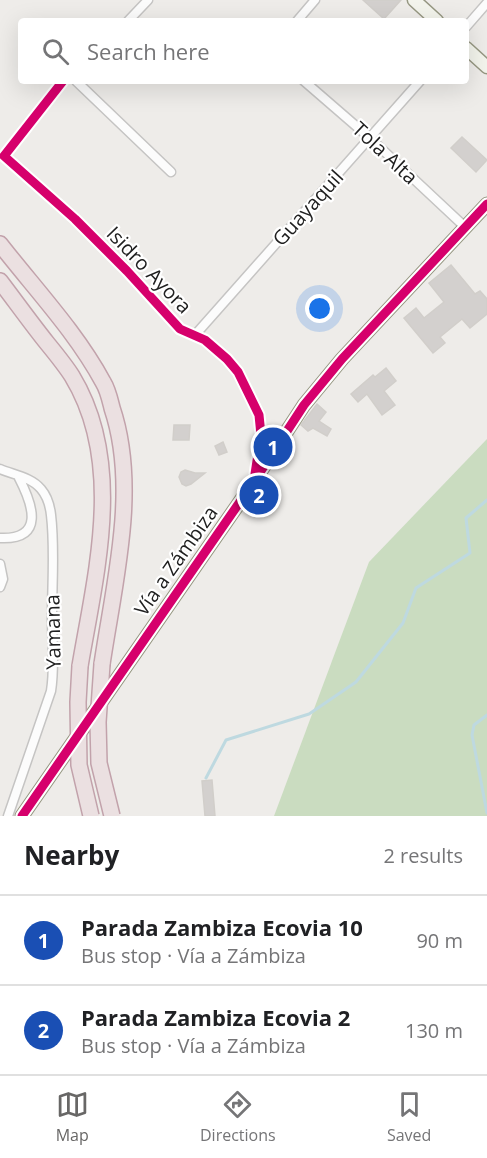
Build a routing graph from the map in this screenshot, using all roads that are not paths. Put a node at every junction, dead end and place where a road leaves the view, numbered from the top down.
1 (148, 0) edge
2 (315, 0) edge
3 (414, 0) edge
4 (487, 3) edge
5 (131, 18) edge
6 (300, 18) edge
7 (434, 18) edge
8 (469, 24) edge
9 (469, 51) edge
10 (487, 68) edge
11 (61, 84) edge
12 (79, 84) edge
13 (308, 84) edge
14 (417, 84) edge
15 (371, 138) junction
16 (171, 172) dead end
17 (487, 204) edge
18 (465, 227) junction
19 (0, 244) edge
20 (0, 281) edge
21 (195, 335) junction
22 (0, 469) edge
23 (19, 478) junction
24 (253, 483) junction
25 (0, 538) edge
26 (0, 564) edge
27 (0, 587) edge
28 (8, 816) edge
29 (22, 816) edge
30 (91, 816) edge
31 (112, 816) edge

1 - 5 street
2 - 6 street
3 - 7 street
4 - 8 street
9 - 10 street
11 - 21 street, Isidro Ayora
12 - 16 street
13 - 15 street, Tola Alta
14 - 15 street, Guayaquil
15 - 18 street, Tola Alta
15 - 21 street, Guayaquil
17 - 18 street, Vía a Zámbiza
18 - 24 street, Vía a Zámbiza
19 - 31 highway, bridge
20 - 30 highway, bridge
21 - 24 street, Isidro Ayora
22 - 23 street, Yamana
23 - 25 street
23 - 28 street, Yamana
24 - 29 street, Vía a Zámbiza
26 - 27 street

